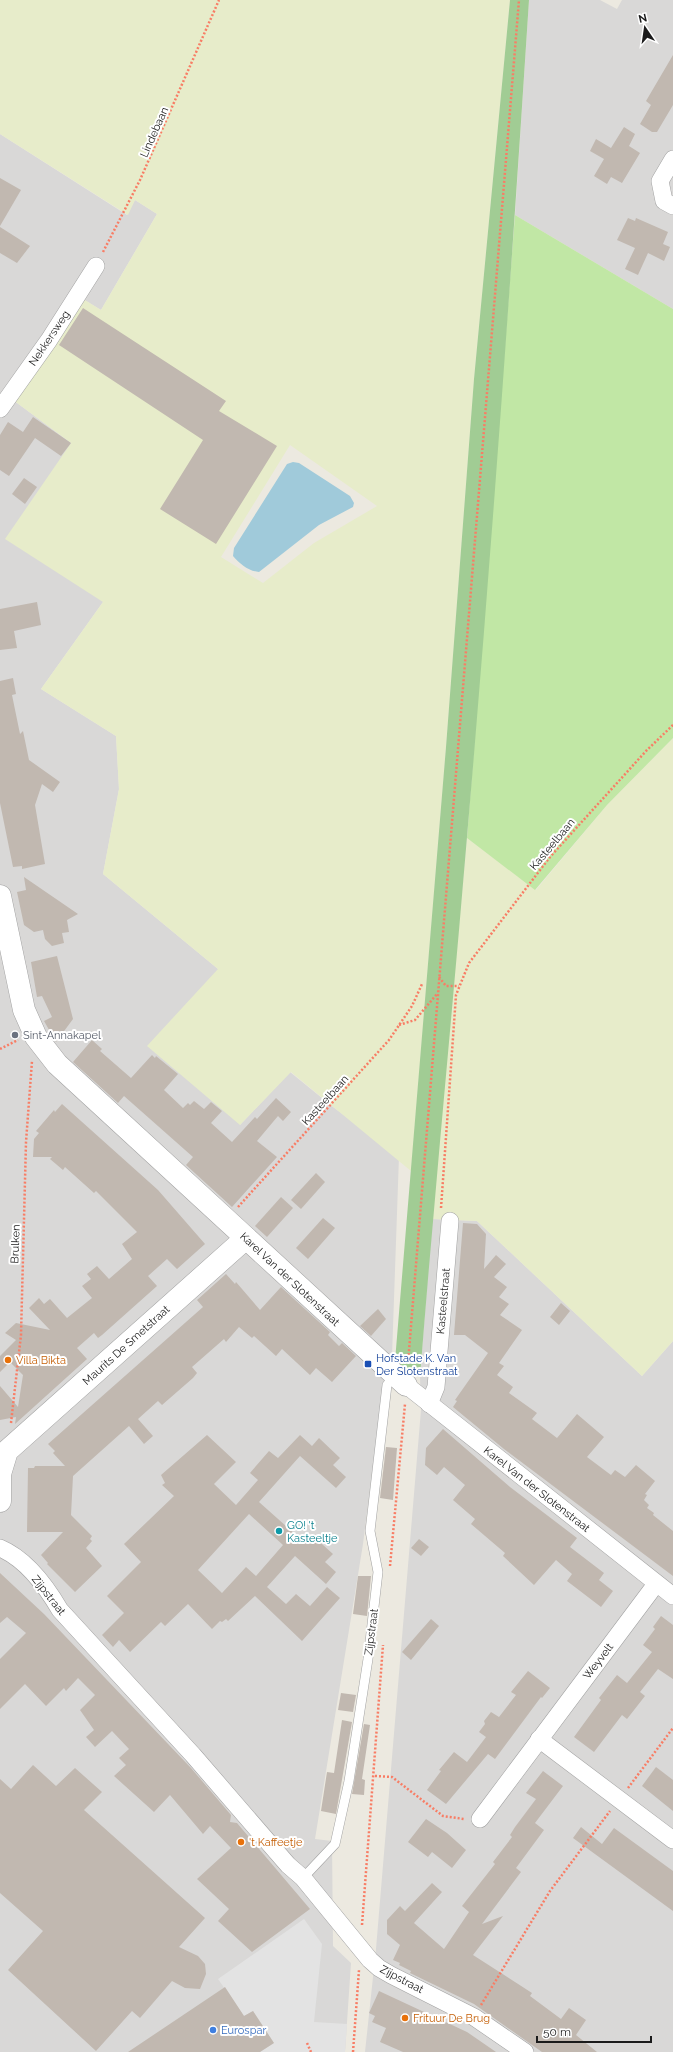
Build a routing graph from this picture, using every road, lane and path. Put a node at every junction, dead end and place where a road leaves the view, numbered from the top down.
1 (219, 0) edge
2 (519, 0) edge
3 (673, 159) edge
4 (673, 206) edge
5 (96, 266) joint
6 (0, 409) edge
7 (673, 725) edge
8 (0, 896) edge
9 (439, 976) junction
10 (422, 984) dead end
11 (460, 986) junction
12 (437, 993) junction
13 (399, 1025) junction
14 (36, 1037) junction
15 (227, 1220) junction
16 (450, 1221) joint
17 (246, 1238) junction
18 (401, 1380) junction
19 (430, 1404) junction
20 (3, 1446) edge
21 (0, 1501) edge
22 (0, 1548) edge
23 (390, 1573) dead end
24 (656, 1584) junction
25 (673, 1596) edge
26 (383, 1644) dead end
27 (673, 1728) edge
28 (539, 1739) junction
29 (374, 1776) junction
30 (619, 1799) junction
31 (480, 1819) joint
32 (673, 1840) edge
33 (303, 1878) junction
34 (360, 1948) junction
35 (474, 2017) junction
36 (307, 2043) dead end
37 (311, 2052) edge
38 (353, 2052) edge
39 (525, 2052) edge

1 - 5 path, Lindebaan
2 - 9 path
3 - 4 street
5 - 6 street, Nekkersweg
7 - 11 path, Kasteelbaan
8 - 14 street, Karel Van der Slotenstraat
9 - 11 path
9 - 12 path
10 - 13 path, Kasteelbaan
11 - 16 path, Kasteelbaan
12 - 13 path
12 - 18 path
13 - 15 path, Kasteelbaan
14 - 15 street, Karel Van der Slotenstraat
14 - 20 path, Brulken
15 - 17 street, Karel Van der Slotenstraat
16 - 19 street, Kasteelstraat
17 - 18 street, Karel Van der Slotenstraat
17 - 20 street, Maurits De Smetstraat
18 - 19 street, Karel Van der Slotenstraat
18 - 23 path
18 - 33 lane, Zijpstraat
19 - 24 street, Karel Van der Slotenstraat
20 - 21 street
22 - 33 street, Zijpstraat
24 - 25 street, Karel Van der Slotenstraat
24 - 28 street, Weyvelt
26 - 29 path
27 - 30 path
28 - 30 street
28 - 31 street, Weyvelt
29 - 31 path
29 - 34 path
30 - 32 street
30 - 35 path
33 - 34 street, Zijpstraat
34 - 35 street, Zijpstraat
34 - 38 path
35 - 39 street, Zijpstraat
36 - 37 path

